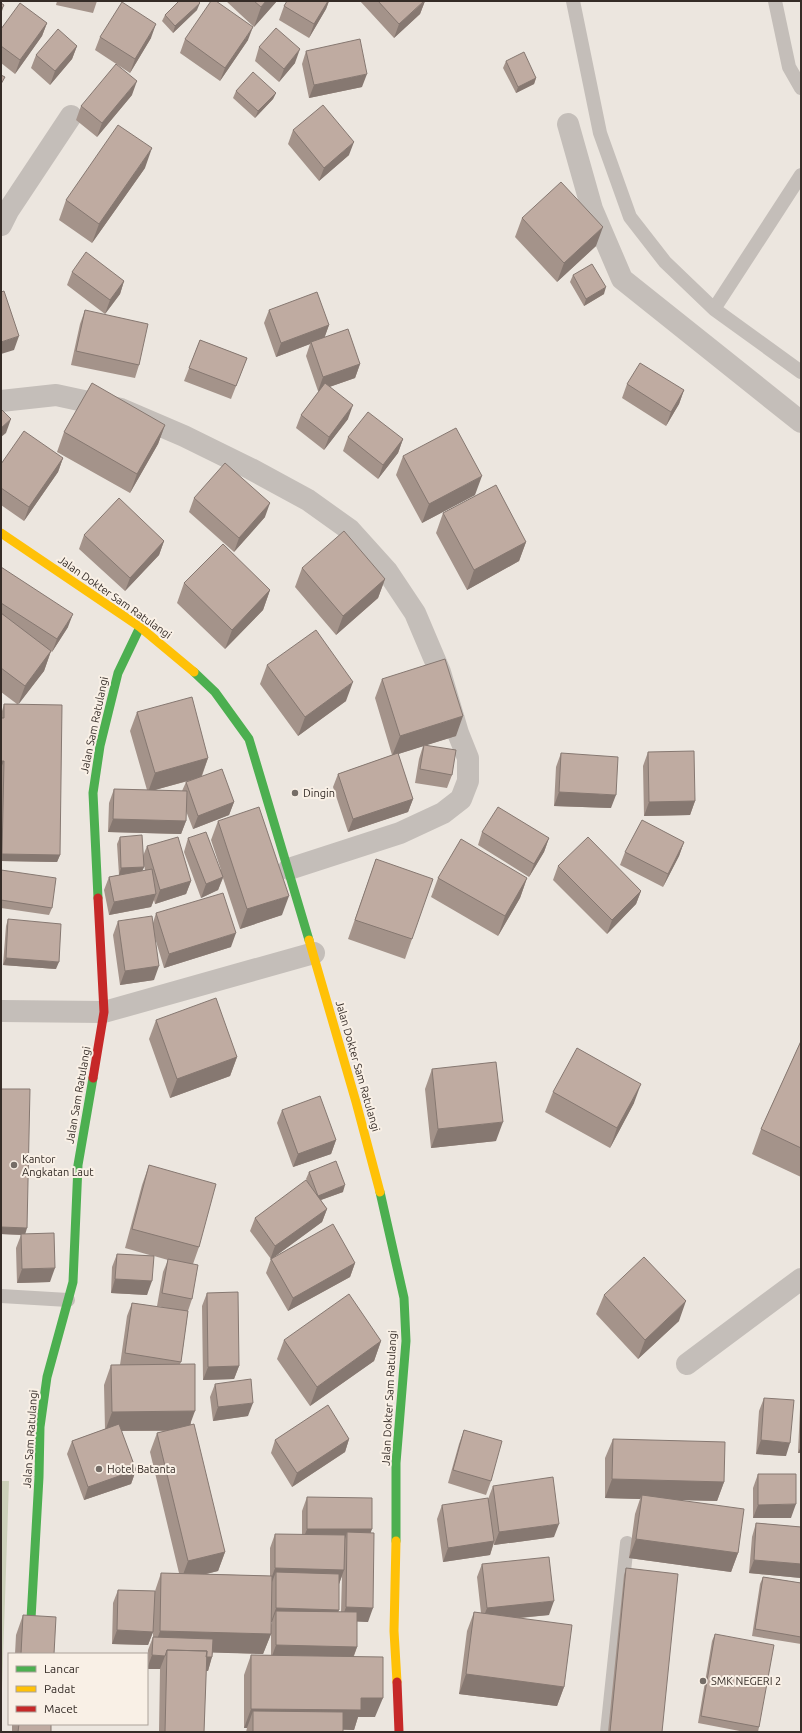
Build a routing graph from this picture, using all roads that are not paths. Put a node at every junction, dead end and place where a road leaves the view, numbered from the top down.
1 (573, 1) edge
2 (775, 1) edge
3 (801, 88) edge
4 (71, 116) dead end
5 (568, 124) dead end
6 (801, 175) edge
7 (1, 225) edge
8 (714, 309) junction
9 (801, 372) edge
10 (1, 401) edge
11 (801, 422) edge
12 (1, 533) edge
13 (140, 627) junction
14 (289, 869) junction
15 (314, 953) junction
16 (1, 1010) edge
17 (104, 1012) junction
18 (801, 1279) edge
19 (1, 1296) edge
20 (68, 1300) junction
21 (687, 1364) dead end
22 (627, 1543) dead end
23 (31, 1619) edge
24 (399, 1732) edge
25 (607, 1732) edge

1 - 8 lane
2 - 3 lane
4 - 7 street
5 - 11 street
6 - 8 lane
8 - 9 lane
10 - 14 street
12 - 13 street, Jalan Dokter Sam Ratulangi
13 - 14 street, Jalan Dokter Sam Ratulangi
13 - 17 street, Jalan Sam Ratulangi
14 - 15 street, Jalan Dokter Sam Ratulangi
15 - 17 street
15 - 24 street, Jalan Dokter Sam Ratulangi
16 - 17 street
17 - 20 street, Jalan Sam Ratulangi
18 - 21 street
19 - 20 lane
20 - 23 street, Jalan Sam Ratulangi
22 - 25 lane

